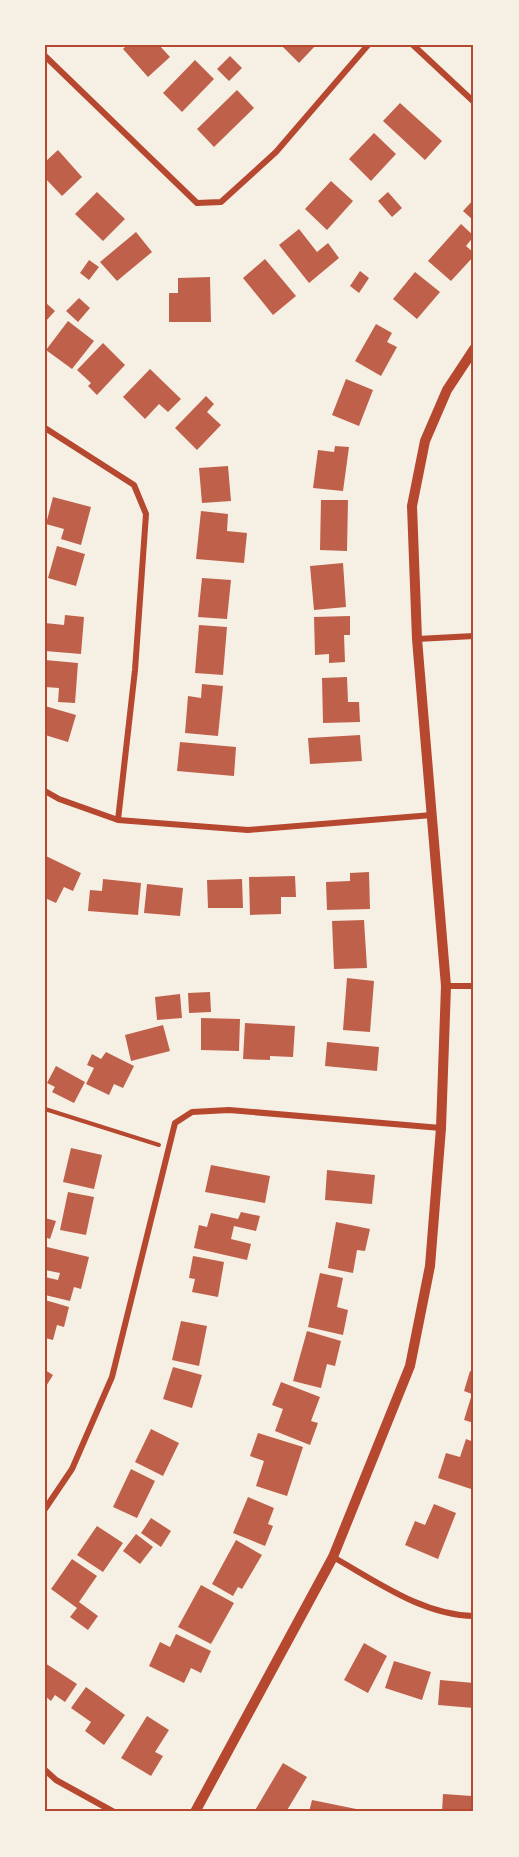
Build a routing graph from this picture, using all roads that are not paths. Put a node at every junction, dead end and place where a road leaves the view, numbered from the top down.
1 (368, 45) edge
2 (413, 45) edge
3 (45, 57) edge
4 (474, 102) edge
5 (474, 350) edge
6 (45, 428) edge
7 (474, 636) edge
8 (417, 639) junction
9 (45, 791) edge
10 (432, 815) junction
11 (118, 820) junction
12 (446, 986) junction
13 (474, 986) edge
14 (441, 1128) junction
15 (45, 1509) edge
16 (333, 1557) junction
17 (474, 1616) edge
18 (45, 1770) edge
19 (114, 1812) edge
20 (195, 1812) edge

1 - 3 street
2 - 4 street
5 - 8 street
6 - 11 street
7 - 8 street
8 - 10 street
9 - 11 street
10 - 11 street
10 - 12 street
12 - 13 street
12 - 14 street
14 - 15 street
14 - 16 street
16 - 17 street
16 - 20 street
18 - 19 street

